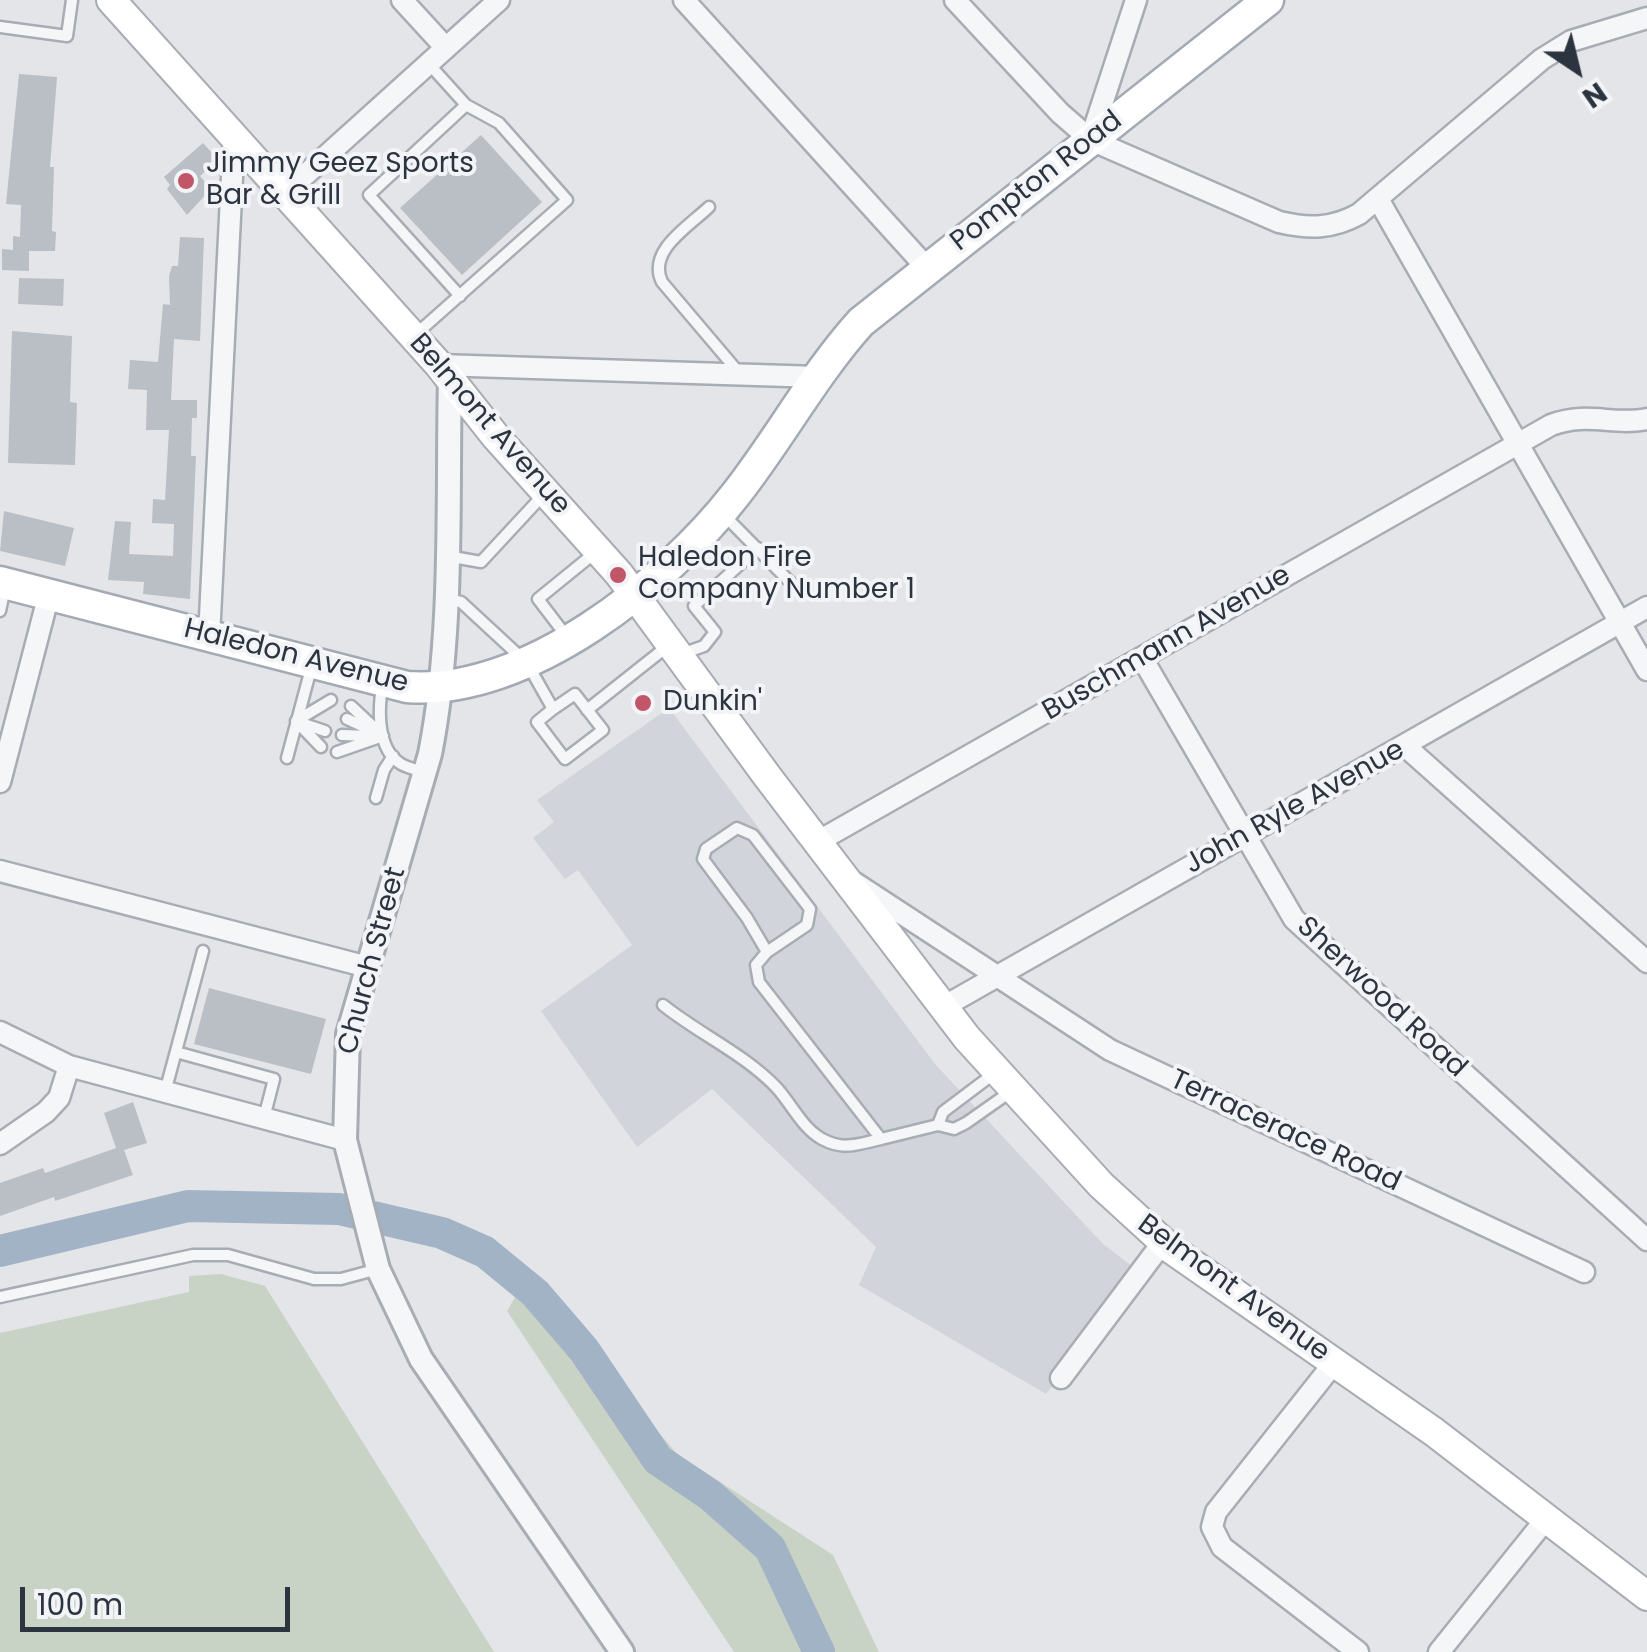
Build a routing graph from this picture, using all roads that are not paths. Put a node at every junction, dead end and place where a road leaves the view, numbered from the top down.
1 (72, 0) edge
2 (111, 0) edge
3 (402, 0) edge
4 (499, 0) edge
5 (684, 0) edge
6 (955, 0) edge
7 (1136, 0) edge
8 (1268, 0) edge
9 (1640, 20) edge
10 (0, 28) edge
11 (446, 48) junction
12 (429, 64) junction
13 (466, 105) junction
14 (234, 137) junction
15 (1090, 140) junction
16 (285, 194) junction
17 (1378, 199) junction
18 (709, 207) dead end
19 (927, 268) junction
20 (460, 296) junction
21 (414, 336) junction
22 (444, 372) junction
23 (747, 375) junction
24 (819, 377) junction
25 (1647, 419) edge
26 (1517, 446) junction
27 (546, 492) junction
28 (722, 512) junction
29 (758, 548) junction
30 (597, 550) junction
31 (446, 556) junction
32 (792, 584) dead end
33 (2, 592) edge
34 (49, 594) junction
35 (634, 594) junction
36 (445, 599) junction
37 (1647, 607) edge
38 (1620, 623) junction
39 (209, 637) junction
40 (570, 641) junction
41 (681, 650) junction
42 (1142, 658) junction
43 (526, 662) junction
44 (312, 664) junction
45 (1647, 670) edge
46 (384, 681) junction
47 (441, 687) junction
48 (332, 700) dead end
49 (351, 706) dead end
50 (553, 709) junction
51 (587, 710) junction
52 (328, 713) dead end
53 (347, 719) dead end
54 (296, 722) junction
55 (7, 730) edge
56 (325, 731) dead end
57 (342, 735) dead end
58 (383, 736) junction
59 (1405, 746) junction
60 (321, 747) dead end
61 (338, 752) dead end
62 (3, 756) edge
63 (393, 756) junction
64 (287, 758) dead end
65 (425, 773) junction
66 (0, 782) edge
67 (376, 798) dead end
68 (1244, 837) junction
69 (817, 842) junction
70 (0, 871) edge
71 (840, 873) junction
72 (203, 951) dead end
73 (767, 952) junction
74 (1647, 962) edge
75 (368, 967) junction
76 (997, 976) junction
77 (663, 1004) dead end
78 (942, 1007) junction
79 (0, 1032) edge
80 (176, 1052) junction
81 (69, 1066) junction
82 (1005, 1080) junction
83 (165, 1092) junction
84 (264, 1118) junction
85 (938, 1125) junction
86 (881, 1139) junction
87 (345, 1140) junction
88 (0, 1144) edge
89 (1647, 1240) edge
90 (1163, 1242) junction
91 (374, 1260) junction
92 (1584, 1272) dead end
93 (0, 1296) edge
94 (1334, 1363) junction
95 (1061, 1378) dead end
96 (1546, 1519) junction
97 (1647, 1596) edge
98 (622, 1652) edge
99 (1358, 1652) edge
100 (1440, 1652) edge

1 - 10 lane
2 - 14 main road, Belmont Avenue
3 - 11 street
4 - 11 street
5 - 19 street
6 - 15 street
7 - 15 street
8 - 15 main road, Pompton Road
9 - 17 street
11 - 12 street
12 - 13 lane
12 - 16 street
13 - 20 lane
13 - 20 lane
14 - 16 main road, Belmont Avenue
14 - 39 street
15 - 17 street
15 - 19 main road, Pompton Road
16 - 21 main road, Belmont Avenue
17 - 26 street
18 - 23 lane
19 - 24 main road, Pompton Road
20 - 21 lane
21 - 22 main road, Belmont Avenue
22 - 23 street
22 - 27 main road, Belmont Avenue
22 - 31 street, Church Street
23 - 24 street
24 - 28 main road, Pompton Road
25 - 26 street, Buschmann Avenue
26 - 38 street
26 - 42 street, Buschmann Avenue
27 - 30 main road, Belmont Avenue
27 - 31 lane
28 - 29 lane
28 - 35 main road, Haledon Avenue
29 - 32 lane
29 - 41 lane
30 - 35 main road, Belmont Avenue
30 - 40 lane
31 - 36 street, Church Street
33 - 34 main road, Haledon Avenue
34 - 39 main road, Haledon Avenue
34 - 55 street
35 - 40 main road, Haledon Avenue
35 - 41 main road, Belmont Avenue
36 - 43 lane
36 - 47 street, Church Street
37 - 38 street, John Ryle Avenue
38 - 45 street
38 - 59 street, John Ryle Avenue
39 - 44 main road, Haledon Avenue
40 - 43 main road, Haledon Avenue
41 - 51 lane
41 - 69 main road, Belmont Avenue
42 - 68 street, Sherwood Road
42 - 69 street, Buschmann Avenue
43 - 47 main road, Haledon Avenue
43 - 50 lane
44 - 46 main road, Haledon Avenue
44 - 54 lane
46 - 47 main road, Haledon Avenue
46 - 58 lane
47 - 65 street, Church Street
48 - 54 lane
49 - 58 lane
50 - 51 lane
50 - 51 lane
52 - 54 lane
53 - 58 lane
54 - 56 lane
54 - 60 lane
54 - 64 lane
55 - 62 street
57 - 58 lane
58 - 61 lane
58 - 63 lane
59 - 68 street, John Ryle Avenue
59 - 74 street
62 - 66 street
63 - 65 lane
63 - 67 lane
65 - 75 street, Church Street
68 - 76 street, John Ryle Avenue
68 - 89 street, Sherwood Road
69 - 71 main road, Belmont Avenue
70 - 75 street
71 - 76 street, Belmont Avenue
71 - 78 main road, Belmont Avenue
72 - 80 lane
73 - 73 lane
73 - 86 lane
75 - 87 street, Church Street
76 - 78 street, John Ryle Avenue
76 - 92 street, Terracerace Road
77 - 86 lane
78 - 82 main road, Belmont Avenue
79 - 81 street
80 - 83 lane
80 - 84 lane
81 - 83 street
81 - 88 street
82 - 85 lane
82 - 85 lane
82 - 90 main road, Belmont Avenue
83 - 84 street
84 - 87 street
85 - 86 lane
87 - 91 street, Church Street
90 - 94 main road, Belmont Avenue
90 - 95 street
91 - 93 lane
91 - 98 street, Church Street
94 - 96 main road, Belmont Avenue
94 - 99 street
96 - 97 main road, Belmont Avenue
96 - 100 street

